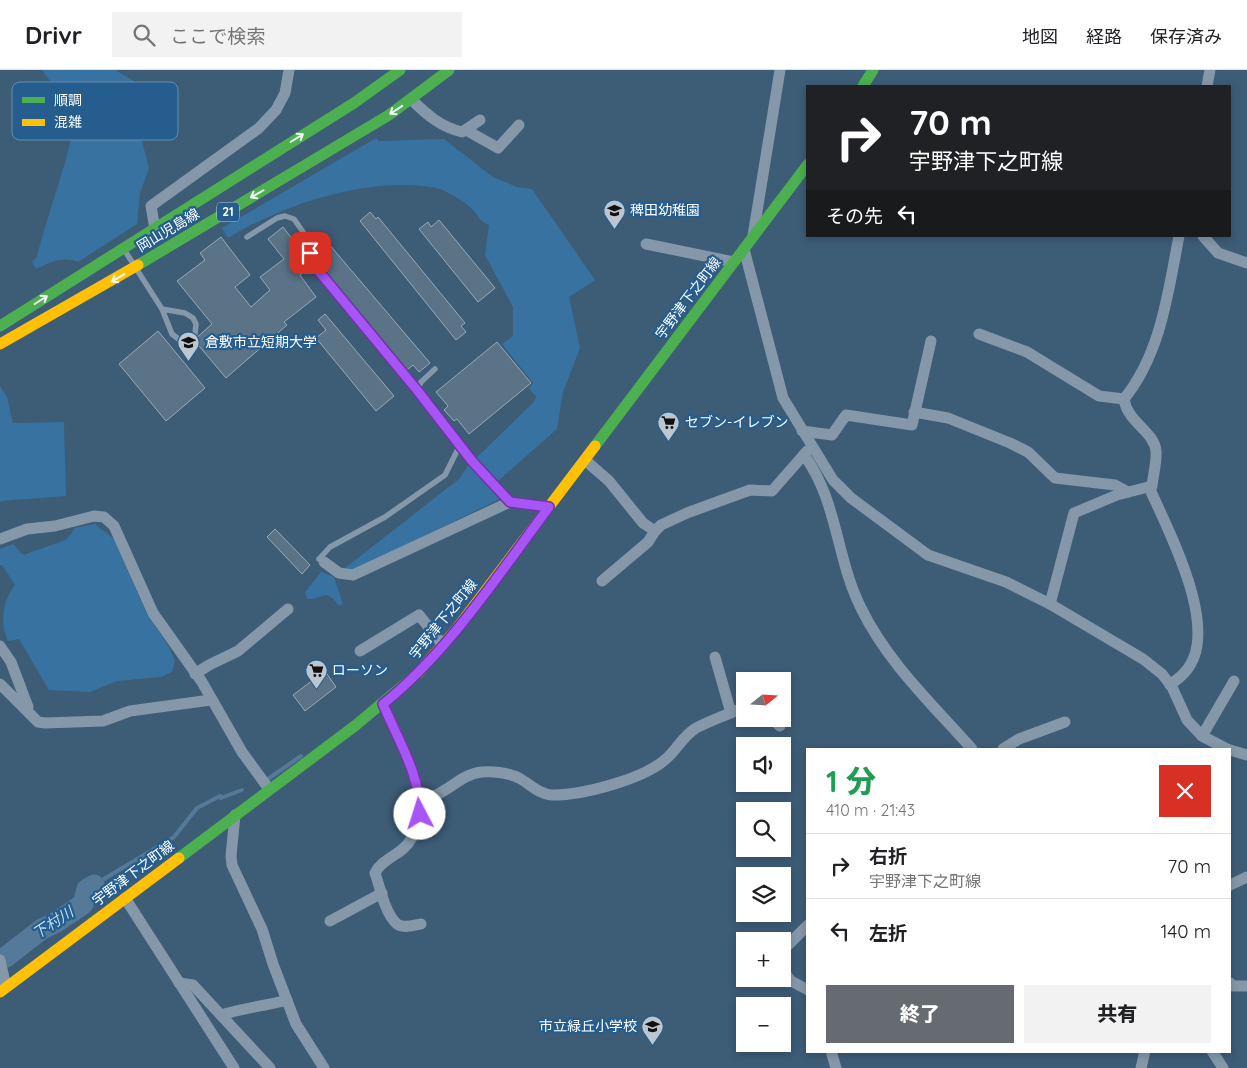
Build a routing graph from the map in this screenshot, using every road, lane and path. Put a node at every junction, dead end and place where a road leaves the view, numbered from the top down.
1 (400, 70) edge
2 (449, 70) edge
3 (780, 70) edge
4 (873, 70) edge
5 (1210, 70) edge
6 (285, 71) edge
7 (864, 85) edge
8 (1207, 85) edge
9 (412, 100) junction
10 (480, 120) dead end
11 (520, 125) dead end
12 (466, 130) junction
13 (806, 167) edge
14 (155, 229) junction
15 (247, 237) dead end
16 (753, 237) junction
17 (1179, 237) edge
18 (1204, 237) edge
19 (646, 244) dead end
20 (124, 249) junction
21 (744, 249) junction
22 (734, 262) junction
23 (1247, 263) edge
24 (135, 267) junction
25 (162, 310) junction
26 (0, 326) edge
27 (979, 334) dead end
28 (931, 341) dead end
29 (0, 344) edge
30 (435, 369) dead end
31 (417, 390) junction
32 (1124, 399) junction
33 (914, 412) junction
34 (802, 431) junction
35 (460, 445) junction
36 (812, 446) junction
37 (804, 455) junction
38 (585, 460) junction
39 (1149, 487) junction
40 (1128, 492) junction
41 (510, 502) junction
42 (549, 507) junction
43 (654, 531) junction
44 (0, 539) edge
45 (324, 562) joint
46 (602, 581) dead end
47 (1050, 604) junction
48 (288, 609) dead end
49 (443, 645) junction
50 (0, 646) edge
51 (360, 651) dead end
52 (715, 657) dead end
53 (195, 674) junction
54 (1234, 681) dead end
55 (0, 684) edge
56 (1170, 685) junction
57 (211, 700) junction
58 (383, 704) junction
59 (736, 711) edge
60 (30, 712) junction
61 (731, 713) junction
62 (1065, 722) dead end
63 (1202, 736) junction
64 (971, 748) edge
65 (1005, 748) edge
66 (1224, 748) edge
67 (1231, 751) edge
68 (1247, 755) edge
69 (269, 789) junction
70 (420, 799) junction
71 (235, 815) junction
72 (1247, 877) edge
73 (1231, 885) edge
74 (382, 893) junction
75 (125, 898) junction
76 (330, 921) dead end
77 (421, 924) dead end
78 (806, 927) edge
79 (791, 942) edge
80 (0, 960) edge
81 (791, 982) edge
82 (179, 983) junction
83 (1231, 984) edge
84 (1247, 986) edge
85 (806, 989) edge
86 (3, 990) edge
87 (287, 1000) junction
88 (221, 1014) junction
89 (832, 1053) edge
90 (1145, 1053) edge
91 (1213, 1053) edge
92 (322, 1067) edge
93 (234, 1068) edge
94 (270, 1068) edge
95 (836, 1068) edge
96 (1141, 1068) edge
97 (1223, 1068) edge

14 -> 1 main road, 岡山児島線 / 21
2 - 9 main road, 岡山児島線 / 21
3 - 16 street
4 - 7 main road
5 - 8 street
6 - 14 street
9 - 12 street
9 -> 24 main road, 岡山児島線 / 21
10 - 12 street
11 - 12 street
13 - 16 main road, 宇野津下之町線
14 - 20 main road, 岡山児島線 / 21
15 - 31 lane
16 - 21 main road, 宇野津下之町線
17 - 32 street
18 - 23 street
19 - 22 street
20 - 24 lane
26 -> 20 main road, 岡山児島線 / 21
21 - 22 main road, 宇野津下之町線
21 - 34 street
22 - 38 main road, 宇野津下之町線
24 - 25 lane
24 -> 29 main road, 岡山児島線 / 21
25 - 25 lane
27 - 32 street
28 - 33 street
30 - 31 lane
31 - 35 lane
32 - 39 street
33 - 34 street
33 - 40 street
34 - 36 street
35 - 41 lane
35 - 45 lane
36 - 37 street
36 - 47 street
37 - 43 street
37 - 64 street
38 - 42 main road, 宇野津下之町線
38 - 43 street
39 - 40 street
39 - 56 street
40 - 47 street
41 - 42 street
41 - 45 street
42 - 49 main road, 宇野津下之町線
43 - 46 street
44 - 53 street
47 - 56 street
48 - 53 street
49 - 51 street
49 - 58 main road, 宇野津下之町線
50 - 60 street
52 - 61 street
53 - 57 street
54 - 63 street
55 - 60 street
56 - 63 street
57 - 60 street
57 - 69 street
58 - 69 main road, 宇野津下之町線
58 - 70 street
59 - 61 street
61 - 70 street
62 - 65 street
63 - 66 street
67 - 68 street
69 - 71 main road, 宇野津下之町線
70 - 74 street
71 - 75 main road, 宇野津下之町線
71 - 87 street
72 - 73 street
74 - 76 street
74 - 77 street
75 - 82 street
75 - 86 main road, 宇野津下之町線
78 - 79 street
80 - 86 street
81 - 85 street
82 - 88 street
82 - 93 street
83 - 84 street
87 - 88 street
87 - 92 street
88 - 94 street
89 - 95 street
90 - 96 street
91 - 97 street

